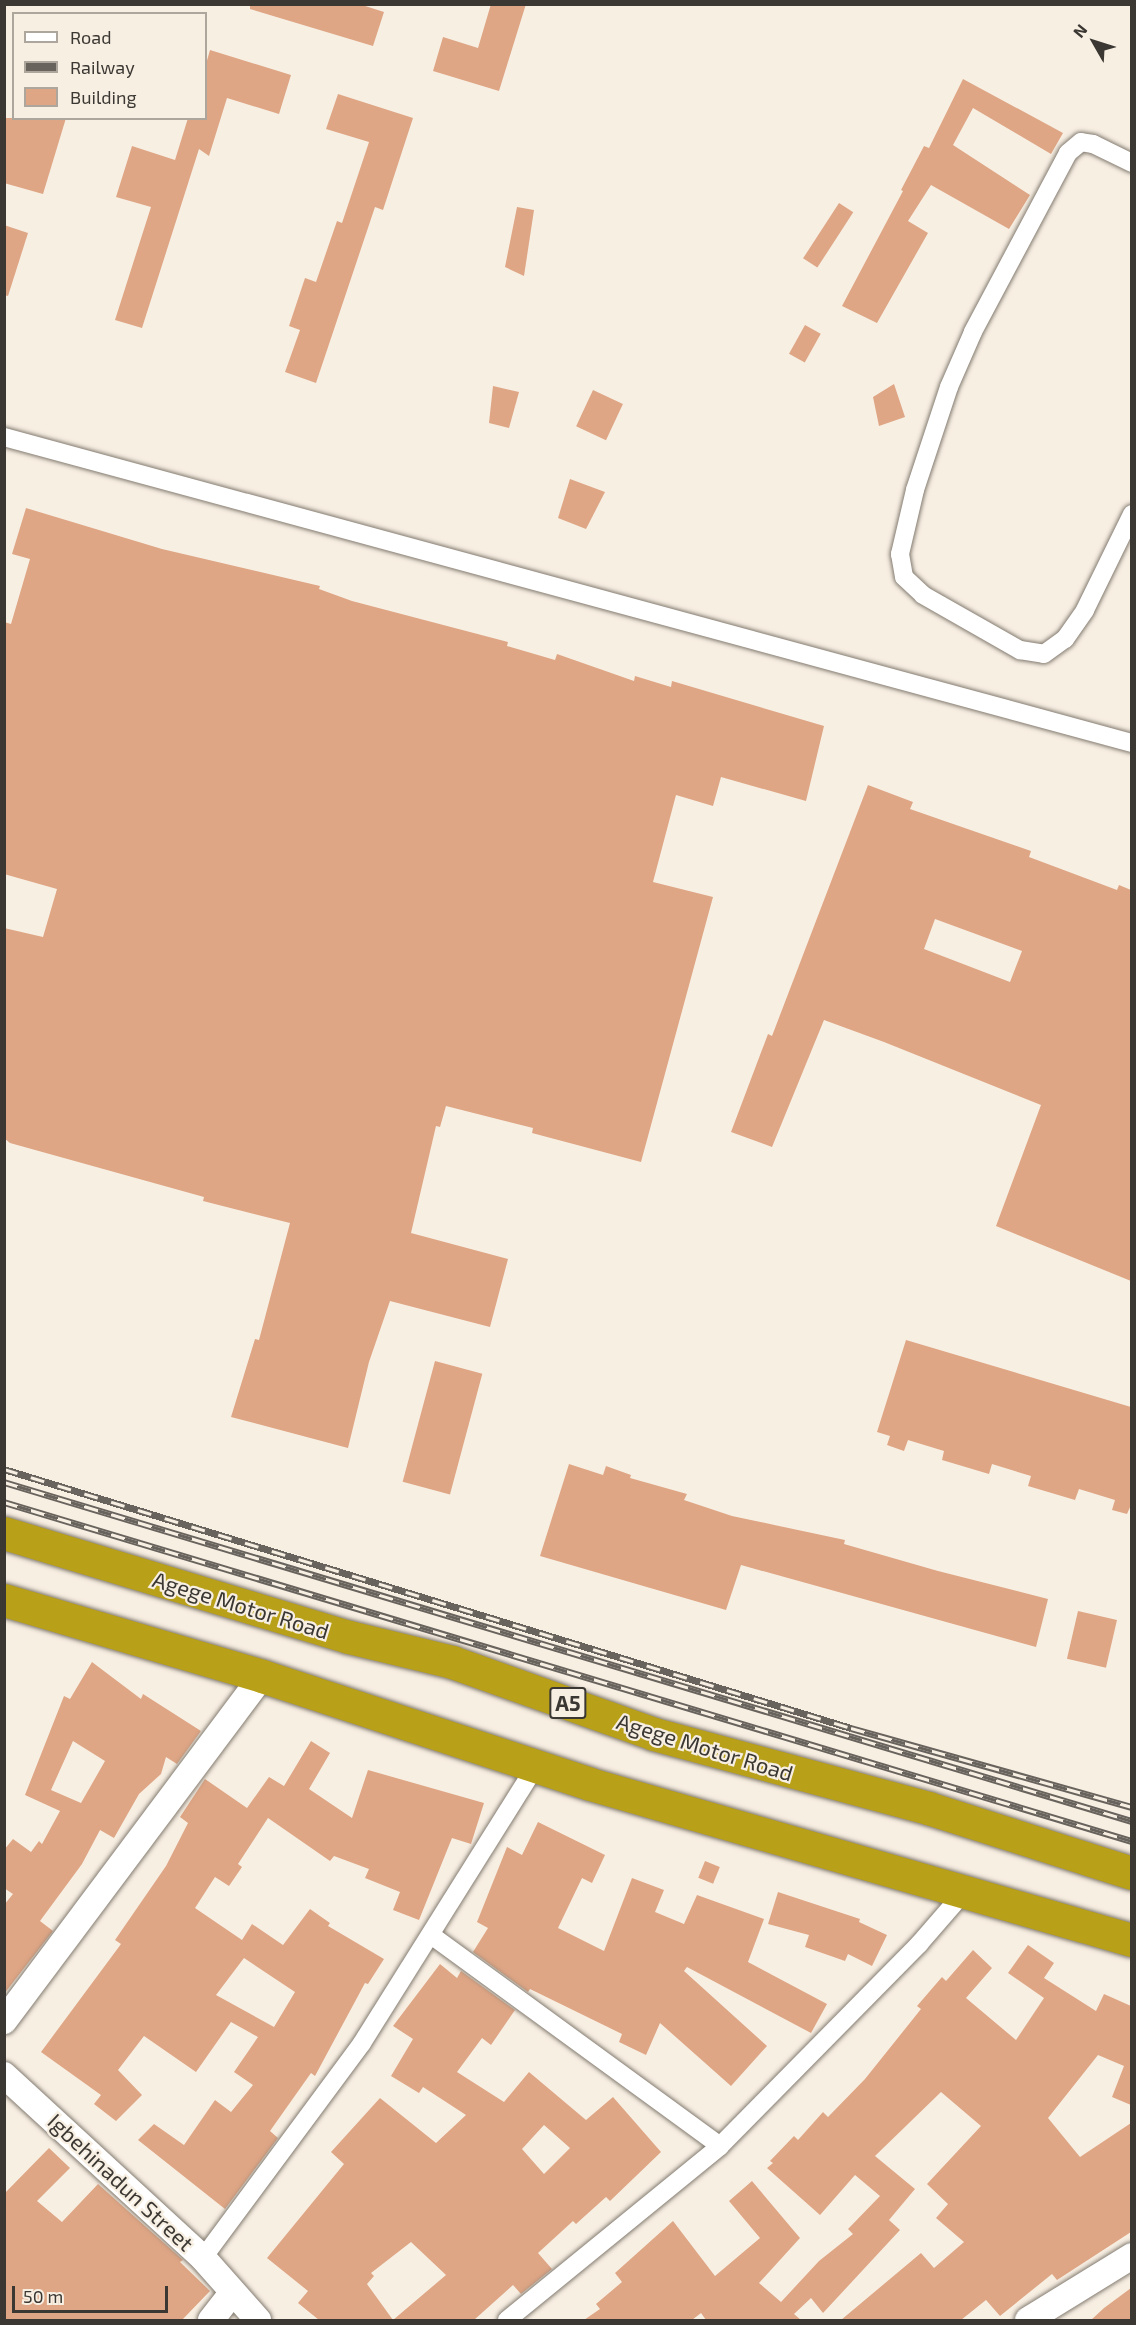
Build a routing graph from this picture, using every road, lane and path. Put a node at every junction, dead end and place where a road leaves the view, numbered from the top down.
1 (1131, 163) edge
2 (4, 437) edge
3 (1131, 514) edge
4 (1131, 743) edge
5 (4, 1533) edge
6 (4, 1600) edge
7 (262, 1676) junction
8 (537, 1764) junction
9 (1131, 1873) edge
10 (964, 1891) junction
11 (431, 1935) junction
12 (1131, 1940) edge
13 (4, 2021) edge
14 (4, 2074) edge
15 (720, 2146) junction
16 (1131, 2256) edge
17 (203, 2258) junction
18 (232, 2293) junction
19 (211, 2320) edge
20 (258, 2320) edge
21 (507, 2320) edge
22 (1028, 2320) edge

1 - 3 street
2 - 4 street
5 - 9 highway, Agege Motor Road / A5
6 - 7 highway
7 - 8 highway
7 - 13 street
8 - 10 highway
8 - 11 street
10 - 12 highway
10 - 15 street
11 - 15 street
11 - 17 street
14 - 17 street, Igbehinadun Street
15 - 21 street
16 - 22 street
17 - 18 street, Igbehinadun Street
18 - 19 street
18 - 20 street, Igbehinadun Street

